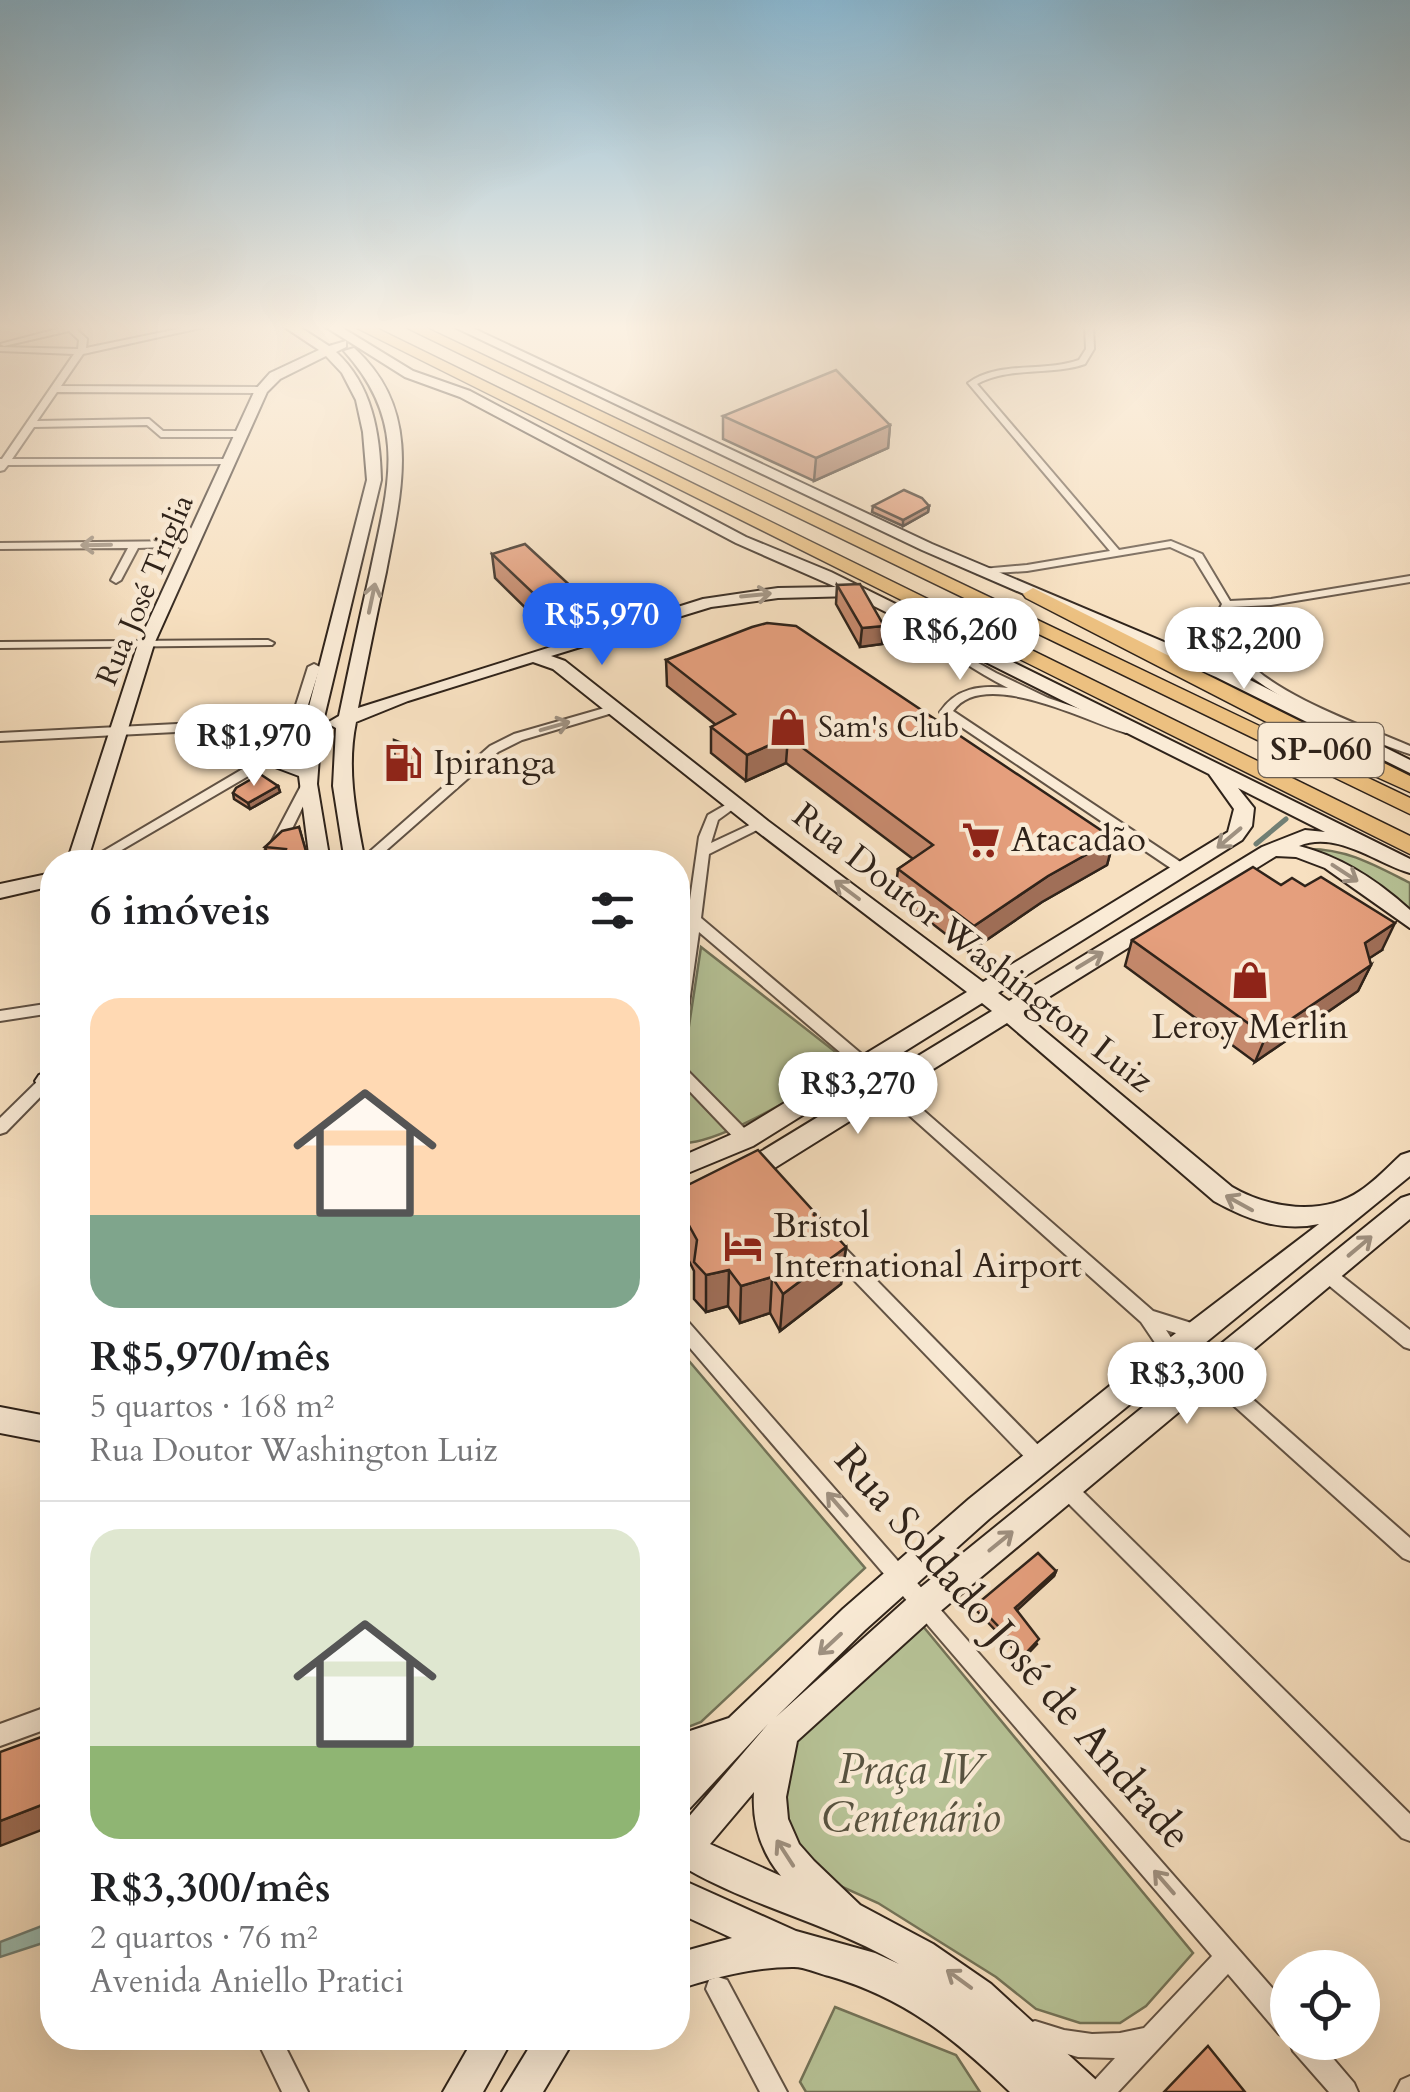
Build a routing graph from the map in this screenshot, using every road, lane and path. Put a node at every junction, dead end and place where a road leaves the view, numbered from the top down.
1 (247, 422) edge
2 (368, 422) edge
3 (391, 422) edge
4 (517, 422) edge
5 (554, 422) edge
6 (568, 422) edge
7 (609, 422) edge
8 (635, 422) edge
9 (662, 422) edge
10 (1005, 422) edge
11 (31, 424) joint
12 (242, 434) junction
13 (629, 461) junction
14 (230, 462) junction
15 (2, 465) edge
16 (134, 544) junction
17 (191, 544) junction
18 (0, 546) edge
19 (1114, 551) junction
20 (1027, 568) junction
21 (982, 572) junction
22 (825, 574) junction
23 (1410, 579) edge
24 (116, 580) dead end
25 (857, 591) junction
26 (1027, 591) junction
27 (1227, 604) junction
28 (919, 622) junction
29 (146, 644) junction
30 (268, 644) dead end
31 (0, 645) edge
32 (561, 656) junction
33 (968, 664) junction
34 (314, 667) dead end
35 (976, 692) junction
36 (352, 693) junction
37 (402, 696) junction
38 (1033, 696) junction
39 (1231, 703) junction
40 (614, 709) junction
41 (345, 718) junction
42 (1334, 730) junction
43 (124, 732) junction
44 (312, 734) junction
45 (0, 736) edge
46 (1153, 737) junction
47 (1410, 749) edge
48 (269, 751) junction
49 (1351, 756) junction
50 (1204, 762) junction
51 (1410, 766) edge
52 (308, 779) junction
53 (1410, 784) edge
54 (1410, 797) edge
55 (734, 804) junction
56 (1410, 807) edge
57 (761, 824) junction
58 (1410, 829) edge
59 (316, 837) junction
60 (277, 844) junction
61 (1410, 846) edge
62 (1371, 847) junction
63 (81, 850) edge
64 (111, 850) edge
65 (272, 850) edge
66 (318, 850) edge
67 (354, 850) edge
68 (379, 850) edge
69 (704, 851) junction
70 (1269, 852) junction
71 (1410, 867) edge
72 (1183, 870) junction
73 (40, 884) edge
74 (29, 887) junction
75 (0, 891) edge
76 (40, 892) edge
77 (1147, 893) junction
78 (1174, 909) junction
79 (694, 920) junction
80 (1410, 921) edge
81 (690, 935) edge
82 (981, 990) junction
83 (40, 1010) edge
84 (1006, 1010) junction
85 (0, 1016) edge
86 (866, 1066) junction
87 (690, 1082) edge
88 (887, 1088) junction
89 (40, 1089) edge
90 (0, 1128) edge
91 (745, 1139) junction
92 (1410, 1162) edge
93 (690, 1163) edge
94 (725, 1184) edge
95 (1366, 1201) junction
96 (1410, 1205) edge
97 (824, 1238) edge
98 (1327, 1274) junction
99 (1147, 1318) junction
100 (1198, 1332) junction
101 (690, 1336) edge
102 (1410, 1341) edge
103 (1172, 1352) junction
104 (1209, 1372) junction
105 (0, 1420) edge
106 (40, 1428) edge
107 (1042, 1461) junction
108 (1066, 1488) junction
109 (1410, 1551) edge
110 (902, 1578) junction
111 (926, 1603) junction
112 (40, 1721) edge
113 (735, 1730) junction
114 (783, 1732) junction
115 (0, 1736) edge
116 (690, 1747) edge
117 (690, 1782) edge
118 (1410, 1830) edge
119 (690, 1837) edge
120 (690, 1853) edge
121 (690, 1900) edge
122 (855, 1920) junction
123 (794, 1948) junction
124 (1228, 1956) junction
125 (690, 1967) edge
126 (718, 1989) dead end
127 (1270, 2004) edge
128 (1016, 2025) junction
129 (1152, 2038) junction
130 (274, 2050) edge
131 (488, 2050) edge
132 (548, 2050) edge
133 (1317, 2060) edge
134 (295, 2092) edge
135 (462, 2092) edge
136 (522, 2092) edge
137 (774, 2092) edge
138 (1037, 2092) edge
139 (1082, 2092) edge
140 (1100, 2092) edge
141 (1345, 2092) edge

1 - 12 main road, Rua José Triglia
2 - 44 main road
36 -> 3 main road
4 - 22 main road
5 - 13 highway, SP-060
6 - 58 highway, SP-060
7 - 56 highway, SP-060
8 - 39 highway, SP-060
9 - 21 main road
10 - 19 street
11 - 12 street
11 - 15 street
12 - 14 main road, Rua José Triglia
13 - 22 highway
13 - 61 highway, SP-060
14 - 15 street
14 - 17 main road, Rua José Triglia
16 - 17 street
16 -> 18 street
16 - 24 street
17 - 29 main road, Rua José Triglia
19 - 20 street
19 - 27 street
20 - 21 street
20 - 26 street
21 - 26 main road
22 - 25 main road
23 - 27 street
25 - 28 main road
32 -> 25 main road
26 - 42 main road
26 - 49 highway
27 - 47 street
28 - 33 street
28 - 46 main road
29 - 30 street
29 - 31 street
29 - 43 main road, Rua José Triglia
32 - 37 main road, Rua Doutor Washington Luiz
32 - 40 main road, Rua Doutor Washington Luiz
33 - 35 street
33 - 38 street
34 - 48 street
35 - 38 street
35 - 72 street
36 - 37 main road
36 - 41 main road
37 - 41 main road
38 - 46 street
39 - 49 highway, SP-060
39 - 54 highway, SP-060
40 - 55 main road, Rua Doutor Washington Luiz
68 -> 40 street
41 - 44 main road
41 - 67 main road
42 - 47 main road
42 - 51 main road
43 - 45 street
43 - 48 street
43 - 63 main road, Rua José Triglia
44 - 48 street
44 - 52 main road
46 - 50 main road
48 - 52 main road
48 - 64 street
49 - 53 highway, SP-060
50 - 62 main road
50 -> 72 main road
52 - 59 main road
52 - 60 street
55 - 57 main road, Rua Doutor Washington Luiz
55 - 69 street
57 - 69 street
82 -> 57 main road, Rua Doutor Washington Luiz
59 - 60 street
59 - 66 main road
60 - 65 street
62 - 70 main road
62 - 71 main road
69 - 79 street
70 - 78 main road
70 -> 80 main road
72 - 77 main road
73 - 74 main road
74 - 75 main road
74 - 76 main road
77 - 78 main road
77 - 82 main road
84 -> 78 main road
79 - 81 street
79 - 86 street
82 - 84 main road, Rua Doutor Washington Luiz
82 - 86 main road
83 - 85 street
84 - 88 main road
95 -> 84 main road, Rua Doutor Washington Luiz
86 - 91 main road
87 - 91 street
88 - 94 main road
88 - 99 street
89 - 90 street
91 - 93 main road
92 - 95 main road
95 - 100 main road
98 -> 96 main road
97 - 107 street
98 - 102 street
98 - 104 main road
99 - 100 street
99 - 103 street
100 - 103 main road
110 -> 101 street, Rua Soldado José de Andrade
103 - 107 main road
104 - 108 main road
104 - 109 street
105 - 106 main road
107 - 110 main road
111 -> 108 main road
108 - 118 street
110 - 111 street, Rua Soldado José de Andrade
110 -> 113 main road
111 - 114 main road
124 -> 111 street, Rua Soldado José de Andrade
112 - 115 street
113 - 116 main road
113 - 117 main road
114 - 119 main road
122 -> 114 main road
120 - 122 main road
121 - 123 main road
128 -> 122 main road
123 - 125 main road
123 - 138 main road
124 - 127 street, Rua Soldado José de Andrade
124 - 129 street
126 - 137 street
128 - 129 street
128 - 139 main road
129 - 140 street
130 - 134 street
131 - 135 main road
132 - 136 main road
133 - 141 street

